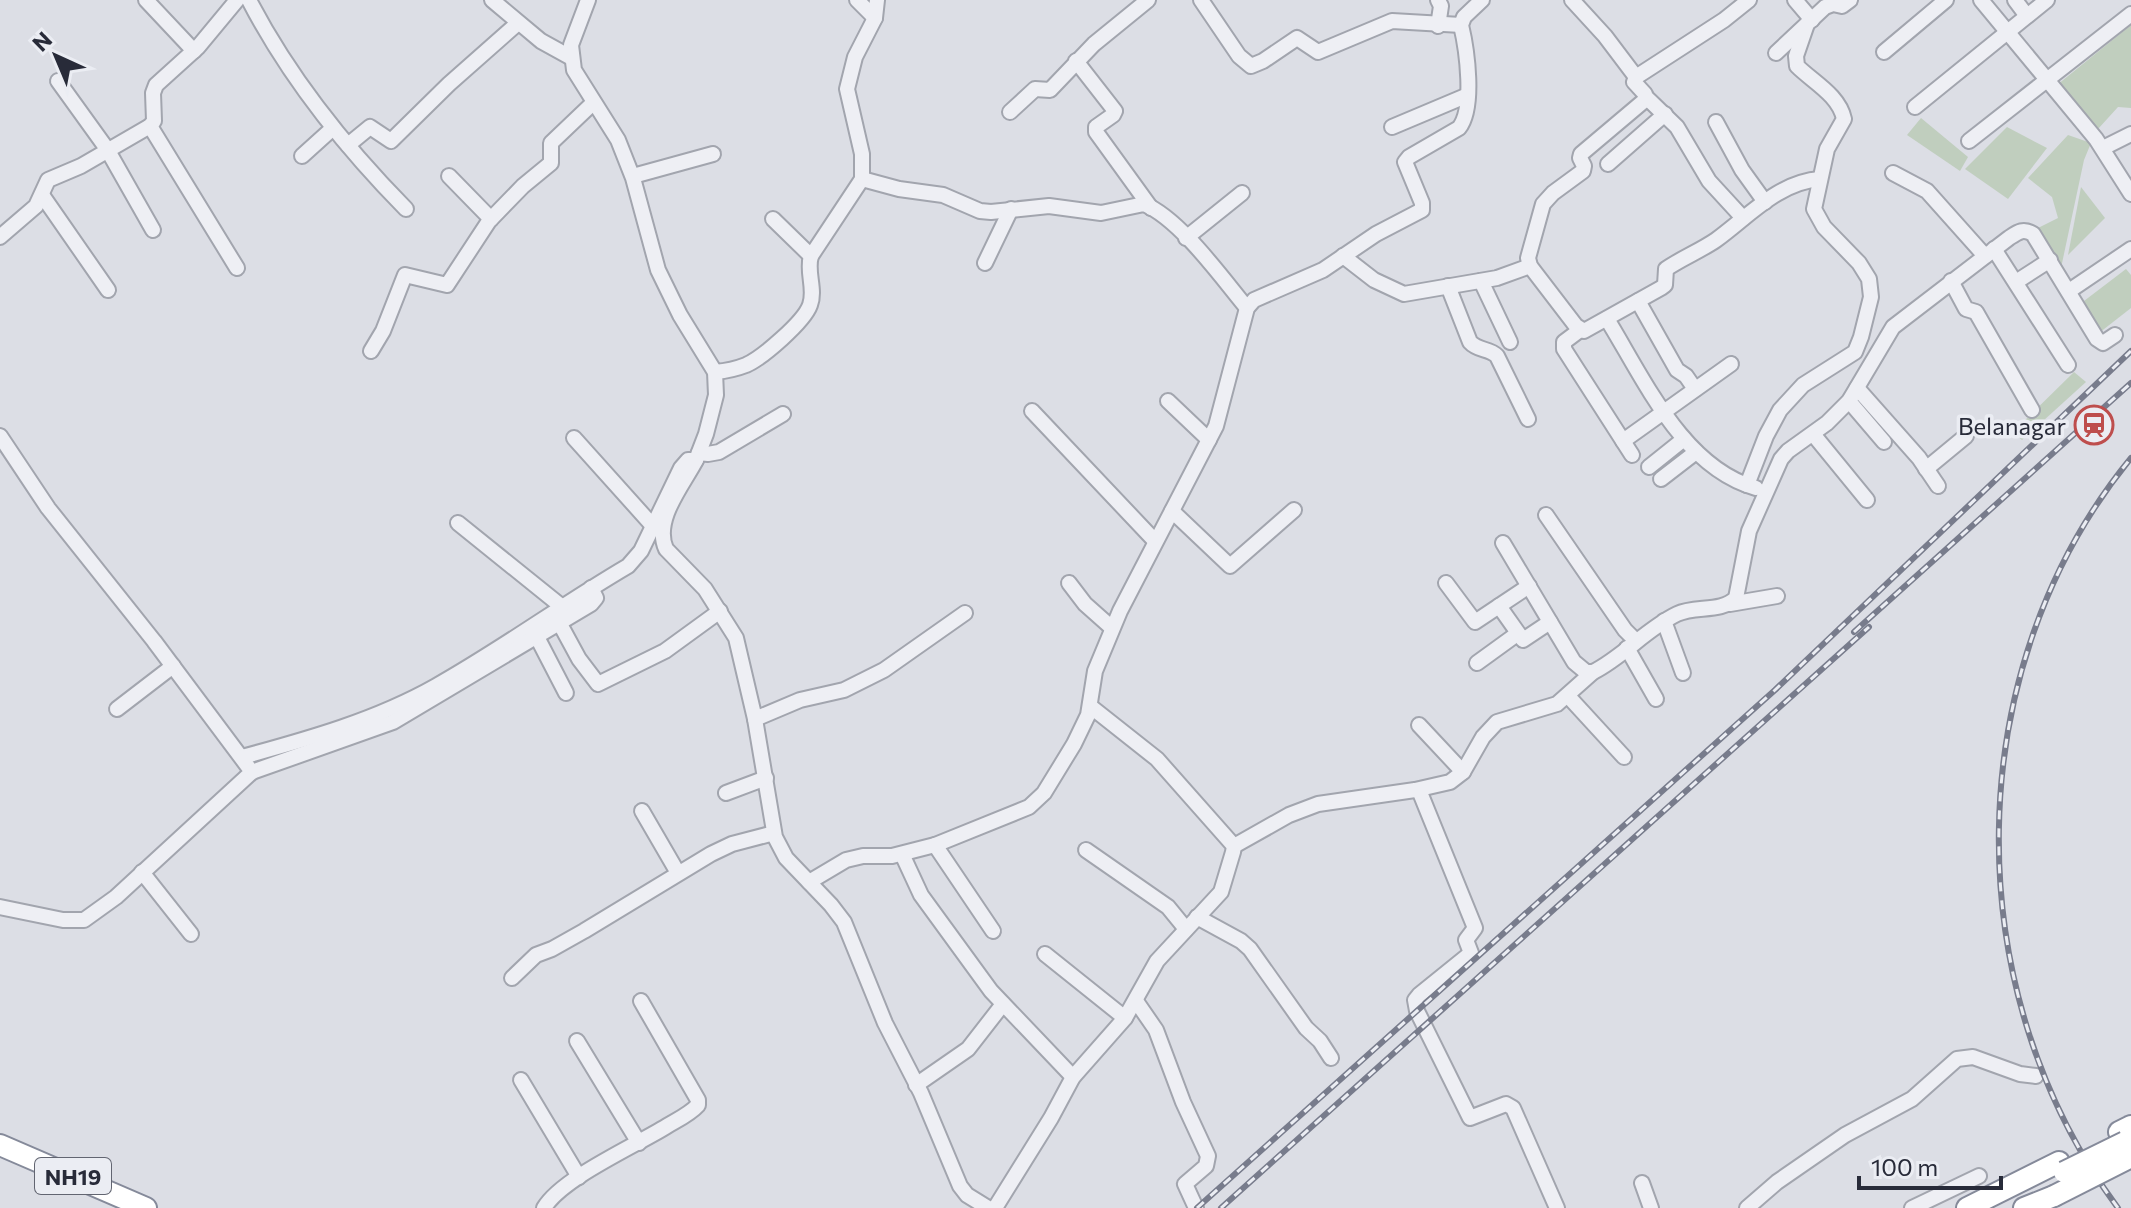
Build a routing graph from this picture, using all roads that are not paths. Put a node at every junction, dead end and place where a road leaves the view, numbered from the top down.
1 (146, 0) edge
2 (249, 0) edge
3 (492, 0) edge
4 (588, 0) edge
5 (857, 0) edge
6 (877, 0) edge
7 (1148, 0) edge
8 (1201, 0) edge
9 (1438, 0) edge
10 (1482, 0) edge
11 (1572, 0) edge
12 (1749, 0) edge
13 (1795, 0) edge
14 (1850, 0) edge
15 (1946, 0) edge
16 (1981, 0) edge
17 (2015, 0) edge
18 (2047, 0) edge
19 (227, 3) edge
20 (2131, 14) edge
21 (2027, 16) junction
22 (875, 18) junction
23 (1809, 22) junction
24 (518, 23) junction
25 (1461, 25) junction
26 (1438, 26) junction
27 (2007, 33) junction
28 (194, 51) junction
29 (1884, 52) dead end
30 (1776, 53) dead end
31 (570, 57) junction
32 (1076, 61) junction
33 (1636, 77) junction
34 (2047, 80) junction
35 (58, 81) dead end
36 (1468, 95) junction
37 (1646, 97) junction
38 (593, 103) junction
39 (1915, 107) dead end
40 (1010, 112) dead end
41 (1665, 114) junction
42 (1716, 122) dead end
43 (150, 126) junction
44 (1392, 127) dead end
45 (333, 128) junction
46 (2131, 134) edge
47 (1969, 141) dead end
48 (348, 145) junction
49 (2103, 148) junction
50 (107, 149) junction
51 (713, 154) dead end
52 (302, 156) dead end
53 (1608, 164) dead end
54 (1893, 173) dead end
55 (449, 176) dead end
56 (633, 176) junction
57 (862, 179) junction
58 (1820, 179) junction
59 (1242, 193) dead end
60 (2131, 194) edge
61 (42, 195) junction
62 (1765, 202) junction
63 (1151, 208) junction
64 (406, 209) dead end
65 (1011, 209) junction
66 (491, 219) junction
67 (773, 219) dead end
68 (1741, 220) junction
69 (153, 230) dead end
70 (0, 237) edge
71 (1186, 238) junction
72 (2131, 249) edge
73 (1989, 252) junction
74 (811, 256) junction
75 (1343, 256) junction
76 (2050, 260) junction
77 (985, 263) dead end
78 (1530, 266) junction
79 (237, 268) dead end
80 (1481, 281) junction
81 (1951, 281) junction
82 (2016, 282) junction
83 (1448, 286) junction
84 (108, 290) dead end
85 (2069, 291) junction
86 (1638, 301) junction
87 (1247, 308) junction
88 (1607, 319) junction
89 (1580, 330) junction
90 (2115, 335) dead end
91 (1510, 342) dead end
92 (371, 351) dead end
93 (1731, 364) dead end
94 (2068, 365) dead end
95 (715, 372) junction
96 (1695, 389) junction
97 (1853, 394) junction
98 (1168, 401) dead end
99 (1664, 410) junction
100 (2032, 410) dead end
101 (1032, 411) dead end
102 (783, 414) dead end
103 (1528, 419) dead end
104 (1813, 434) junction
105 (0, 436) edge
106 (1966, 436) dead end
107 (574, 438) dead end
108 (1684, 439) junction
109 (1209, 440) junction
110 (1623, 441) junction
111 (1884, 442) dead end
112 (1696, 452) junction
113 (1632, 455) dead end
114 (697, 457) junction
115 (1649, 467) dead end
116 (1926, 469) junction
117 (1661, 479) dead end
118 (1938, 486) dead end
119 (1758, 488) junction
120 (1867, 500) dead end
121 (1294, 510) dead end
122 (1172, 511) junction
123 (1546, 515) dead end
124 (458, 523) dead end
125 (653, 526) junction
126 (1155, 541) junction
127 (1503, 543) dead end
128 (1069, 583) dead end
129 (1446, 583) dead end
130 (1529, 586) junction
131 (1777, 596) dead end
132 (1730, 604) junction
133 (1499, 606) junction
134 (720, 611) junction
135 (965, 613) dead end
136 (565, 615) junction
137 (1664, 621) junction
138 (1550, 622) junction
139 (1112, 628) junction
140 (1517, 634) junction
141 (537, 637) junction
142 (1630, 639) junction
143 (1477, 663) dead end
144 (173, 666) junction
145 (1586, 670) junction
146 (1683, 673) dead end
147 (566, 693) dead end
148 (1568, 696) junction
149 (1656, 699) dead end
150 (1090, 706) junction
151 (117, 709) dead end
152 (755, 719) junction
153 (1419, 725) dead end
154 (1624, 757) dead end
155 (247, 765) junction
156 (1460, 769) junction
157 (766, 778) junction
158 (1419, 790) junction
159 (726, 793) dead end
160 (642, 811) dead end
161 (774, 833) junction
162 (1230, 842) junction
163 (935, 845) junction
164 (1086, 850) dead end
165 (902, 854) junction
166 (142, 872) junction
167 (678, 873) junction
168 (809, 882) junction
169 (0, 907) edge
170 (1197, 917) junction
171 (1181, 922) junction
172 (993, 931) dead end
173 (191, 934) dead end
174 (1045, 954) dead end
175 (512, 978) dead end
176 (641, 1001) dead end
177 (1136, 1001) junction
178 (1003, 1004) junction
179 (1121, 1015) junction
180 (577, 1041) dead end
181 (1331, 1058) dead end
182 (1068, 1073) junction
183 (2036, 1076) dead end
184 (521, 1080) dead end
185 (916, 1085) junction
186 (2127, 1139) edge
187 (639, 1143) junction
188 (0, 1145) edge
189 (0, 1160) edge
190 (2062, 1167) junction
191 (1979, 1176) dead end
192 (579, 1177) junction
193 (1642, 1183) dead end
194 (2054, 1196) junction
195 (982, 1206) edge
196 (112, 1208) edge
197 (146, 1208) edge
198 (544, 1208) edge
199 (1196, 1208) edge
200 (1557, 1208) edge
201 (1651, 1208) edge
202 (1747, 1208) edge
203 (1912, 1208) edge
204 (1967, 1208) edge
205 (1993, 1208) edge
206 (2024, 1208) edge
207 (2034, 1208) edge

1 - 28 street
2 - 45 street
3 - 24 street
4 - 31 street
5 - 22 street
6 - 22 street
7 - 32 street
8 - 26 street
9 - 26 street
10 - 25 street
11 - 33 street
12 - 33 street
13 - 23 street
14 - 23 street
15 - 29 street
16 - 27 street
17 - 21 street
18 - 21 street
19 - 28 street
20 - 34 street
21 - 27 street
22 - 57 street
23 - 30 street
23 - 58 street
24 - 31 street
24 - 48 street
25 - 26 street
25 - 36 street
27 - 34 street
27 - 39 street
28 - 43 street
31 - 38 street
32 - 40 street
32 - 63 street
33 - 37 street
34 - 47 street
34 - 49 street
35 - 50 street
36 - 44 street
36 - 75 street
37 - 41 street
37 - 78 street
38 - 56 street
38 - 66 street
41 - 53 street
41 - 68 street
42 - 62 street
43 - 50 street
43 - 79 street
45 - 48 street
45 - 52 street
46 - 49 street
48 - 64 street
49 - 60 street
50 - 61 street
50 - 69 street
51 - 56 street
54 - 73 street
55 - 66 street
56 - 95 street
57 - 65 street
57 - 74 street
58 - 62 street
58 - 119 street
59 - 71 street
61 - 70 street
61 - 84 street
62 - 68 street
63 - 65 street
63 - 71 street
65 - 77 street
66 - 92 street
67 - 74 street
68 - 86 street
71 - 87 street
72 - 85 street
73 - 76 street
73 - 81 street
73 - 82 street
74 - 95 street
75 - 83 street
75 - 87 street
76 - 82 street
76 - 85 street
78 - 80 street
78 - 89 street
80 - 83 street
80 - 91 street
81 - 97 street
81 - 100 street
82 - 94 street
83 - 103 street
85 - 90 street
86 - 88 street
86 - 96 street
87 - 109 street
88 - 89 street
88 - 99 street
89 - 110 street
93 - 96 street
95 - 114 street
96 - 99 street
97 - 104 street
97 - 111 street
97 - 116 street
98 - 109 street
99 - 108 street
99 - 110 street
101 - 126 street
102 - 114 street
104 - 119 street
104 - 120 street
105 - 144 street
106 - 116 street
107 - 125 street
108 - 112 street
108 - 115 street
109 - 122 street
110 - 113 street
112 - 117 street
112 - 119 street
114 - 125 street
114 - 134 street
116 - 118 street
119 - 132 street
121 - 122 street
122 - 126 street
123 - 142 street
124 - 136 street
125 - 136 street
126 - 139 street
127 - 130 street
128 - 139 street
129 - 133 street
130 - 133 street
130 - 138 street
131 - 132 street
132 - 137 street
133 - 140 street
134 - 136 street
134 - 152 street
135 - 152 street
136 - 141 street
136 - 155 street
137 - 142 street
137 - 146 street
138 - 140 street
138 - 145 street
139 - 150 street
140 - 143 street
141 - 147 street
141 - 155 street
142 - 145 street
142 - 149 street
144 - 151 street
144 - 155 street
145 - 148 street
148 - 154 street
148 - 156 street
150 - 162 street
150 - 163 street
152 - 157 street
153 - 156 street
155 - 166 street
156 - 158 street
157 - 159 street
157 - 161 street
158 - 162 street
158 - 200 street
160 - 167 street
161 - 167 street
161 - 168 street
162 - 170 street
163 - 165 street
163 - 172 street
164 - 171 street
165 - 168 street
165 - 178 street
166 - 169 street
166 - 173 street
167 - 175 street
168 - 185 street
170 - 171 street
170 - 181 street
171 - 177 street
174 - 179 street
176 - 187 street
177 - 179 street
177 - 199 street
178 - 182 street
178 - 185 street
179 - 182 street
180 - 187 street
182 - 195 street
183 - 202 street
184 - 192 street
185 - 195 street
186 - 190 highway
186 - 194 highway, bridge
187 - 192 street
188 - 197 highway, NH19
189 - 196 highway, NH19
190 - 204 highway
190 - 205 highway
191 - 203 street
192 - 198 street
193 - 201 street
194 - 206 highway
194 - 207 highway

